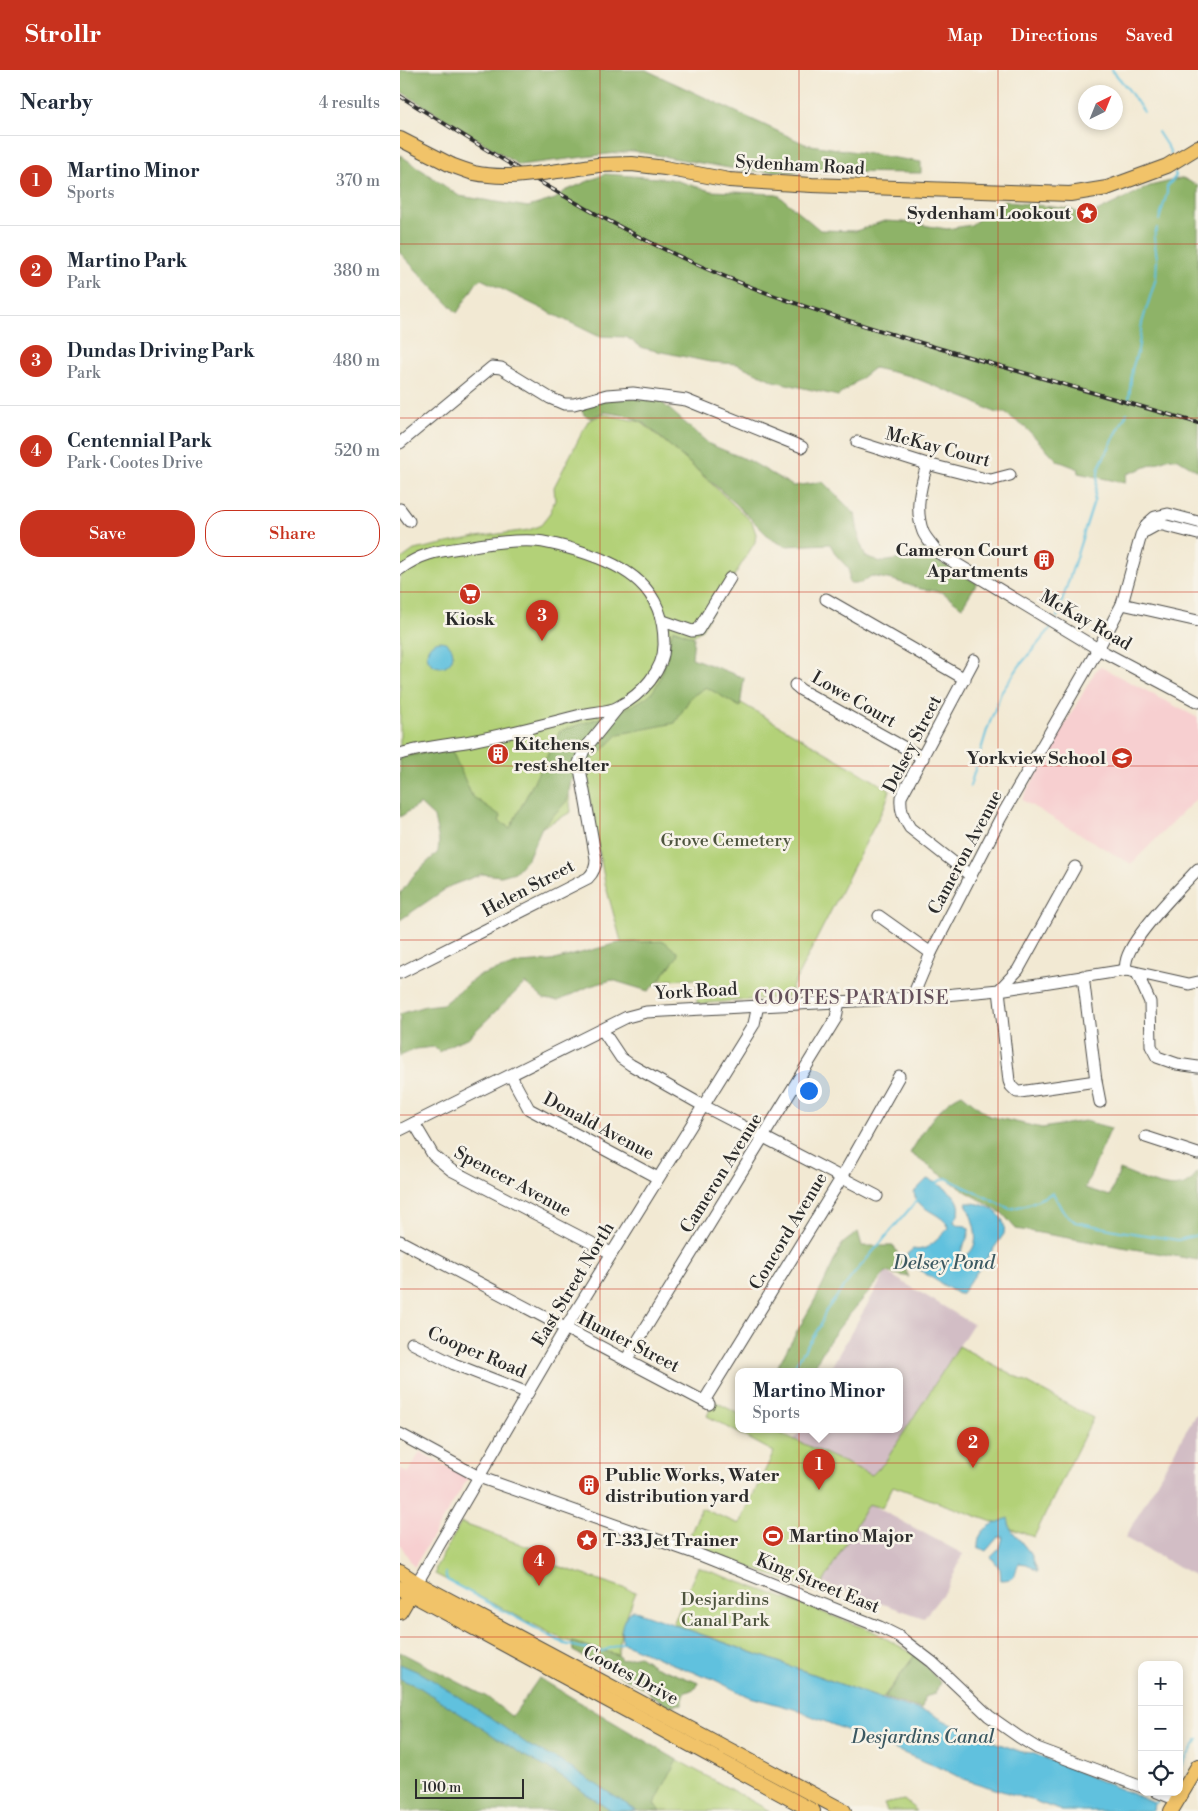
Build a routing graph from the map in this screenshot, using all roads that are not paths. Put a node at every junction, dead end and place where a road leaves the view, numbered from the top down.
1 (400, 139) edge
2 (1198, 147) edge
3 (857, 442) dead end
4 (400, 443) edge
5 (802, 447) dead end
6 (927, 464) junction
7 (1010, 475) dead end
8 (400, 509) edge
9 (409, 521) dead end
10 (1198, 522) edge
11 (1198, 534) edge
12 (1141, 535) junction
13 (400, 569) edge
14 (730, 578) dead end
15 (826, 599) dead end
16 (1122, 604) junction
17 (663, 621) junction
18 (1198, 621) edge
19 (1098, 649) junction
20 (974, 660) dead end
21 (965, 679) junction
22 (795, 685) dead end
23 (1198, 702) edge
24 (617, 709) junction
25 (400, 754) edge
26 (923, 758) junction
27 (1075, 867) dead end
28 (1198, 869) edge
29 (971, 876) junction
30 (879, 916) dead end
31 (931, 953) junction
32 (1132, 971) junction
33 (400, 973) edge
34 (1083, 976) junction
35 (1198, 982) edge
36 (999, 990) junction
37 (912, 998) junction
38 (839, 1001) junction
39 (758, 1005) junction
40 (603, 1030) junction
41 (1198, 1067) edge
42 (511, 1076) junction
43 (899, 1076) dead end
44 (1096, 1081) junction
45 (1100, 1102) dead end
46 (702, 1105) junction
47 (414, 1122) junction
48 (400, 1130) edge
49 (764, 1137) junction
50 (1146, 1138) dead end
51 (1198, 1154) edge
52 (842, 1177) junction
53 (658, 1178) junction
54 (877, 1196) dead end
55 (400, 1241) edge
56 (611, 1254) junction
57 (565, 1329) junction
58 (412, 1343) dead end
59 (626, 1360) junction
60 (528, 1393) junction
61 (707, 1403) joint
62 (400, 1434) edge
63 (479, 1478) junction
64 (400, 1572) edge
65 (409, 1589) edge
66 (400, 1612) edge
67 (1198, 1766) edge
68 (1138, 1786) edge
69 (1162, 1796) edge
70 (1174, 1806) edge
71 (813, 1811) edge
72 (844, 1811) edge

1 - 2 main road, Sydenham Road, bridge
3 - 6 street, McKay Court
4 - 5 street
6 - 7 street, McKay Court
6 - 19 street, McKay Road
8 - 9 street
10 - 12 street, Cameron Avenue
11 - 12 street
12 - 16 street, Cameron Avenue
13 - 17 street
14 - 17 street
15 - 21 street
16 - 18 street
16 - 19 street, Cameron Avenue
17 - 24 street, Helen Street
19 - 23 street, McKay Road
19 - 29 street, Cameron Avenue
20 - 21 street, Delsey Street
21 - 26 street, Delsey Street
22 - 26 street, Lowe Court
24 - 25 street
24 - 33 street, Helen Street
26 - 29 street, Delsey Street
27 - 36 street
28 - 32 street
29 - 31 street, Cameron Avenue
30 - 31 street
31 - 37 street, Cameron Avenue
32 - 34 street, York Road
32 - 35 street, York Road
32 - 41 street
34 - 36 street, York Road
34 - 44 street
36 - 37 street, York Road
36 - 44 street
37 - 38 street, York Road
38 - 39 street, York Road
38 - 49 street, Cameron Avenue
39 - 40 street, York Road
39 - 46 street, East Street North
40 - 42 street, York Road
40 - 46 street
42 - 47 street, York Road
42 - 53 street, Donald Avenue
43 - 52 street, Concord Avenue
44 - 45 street
46 - 49 street
46 - 53 street, East Street North
47 - 48 street, York Road
47 - 56 street, Spencer Avenue
49 - 52 street
49 - 59 street, Cameron Avenue
50 - 51 street
52 - 54 street
52 - 61 street, Concord Avenue
53 - 56 street, East Street North
55 - 57 street, Hunter Street
56 - 57 street, East Street North
57 - 59 street, Hunter Street
57 - 60 street, East Street North
58 - 60 street, Cooper Road
59 - 61 street, Hunter Street
60 - 63 street, East Street North
62 - 63 street, King Street East
63 - 65 street, East Street North
63 - 68 street, King Street East
64 - 65 main road, Cootes Drive
65 - 66 main road
65 - 71 main road, Cootes Drive
65 - 72 main road, Cootes Drive
67 - 70 main road
69 - 70 street

